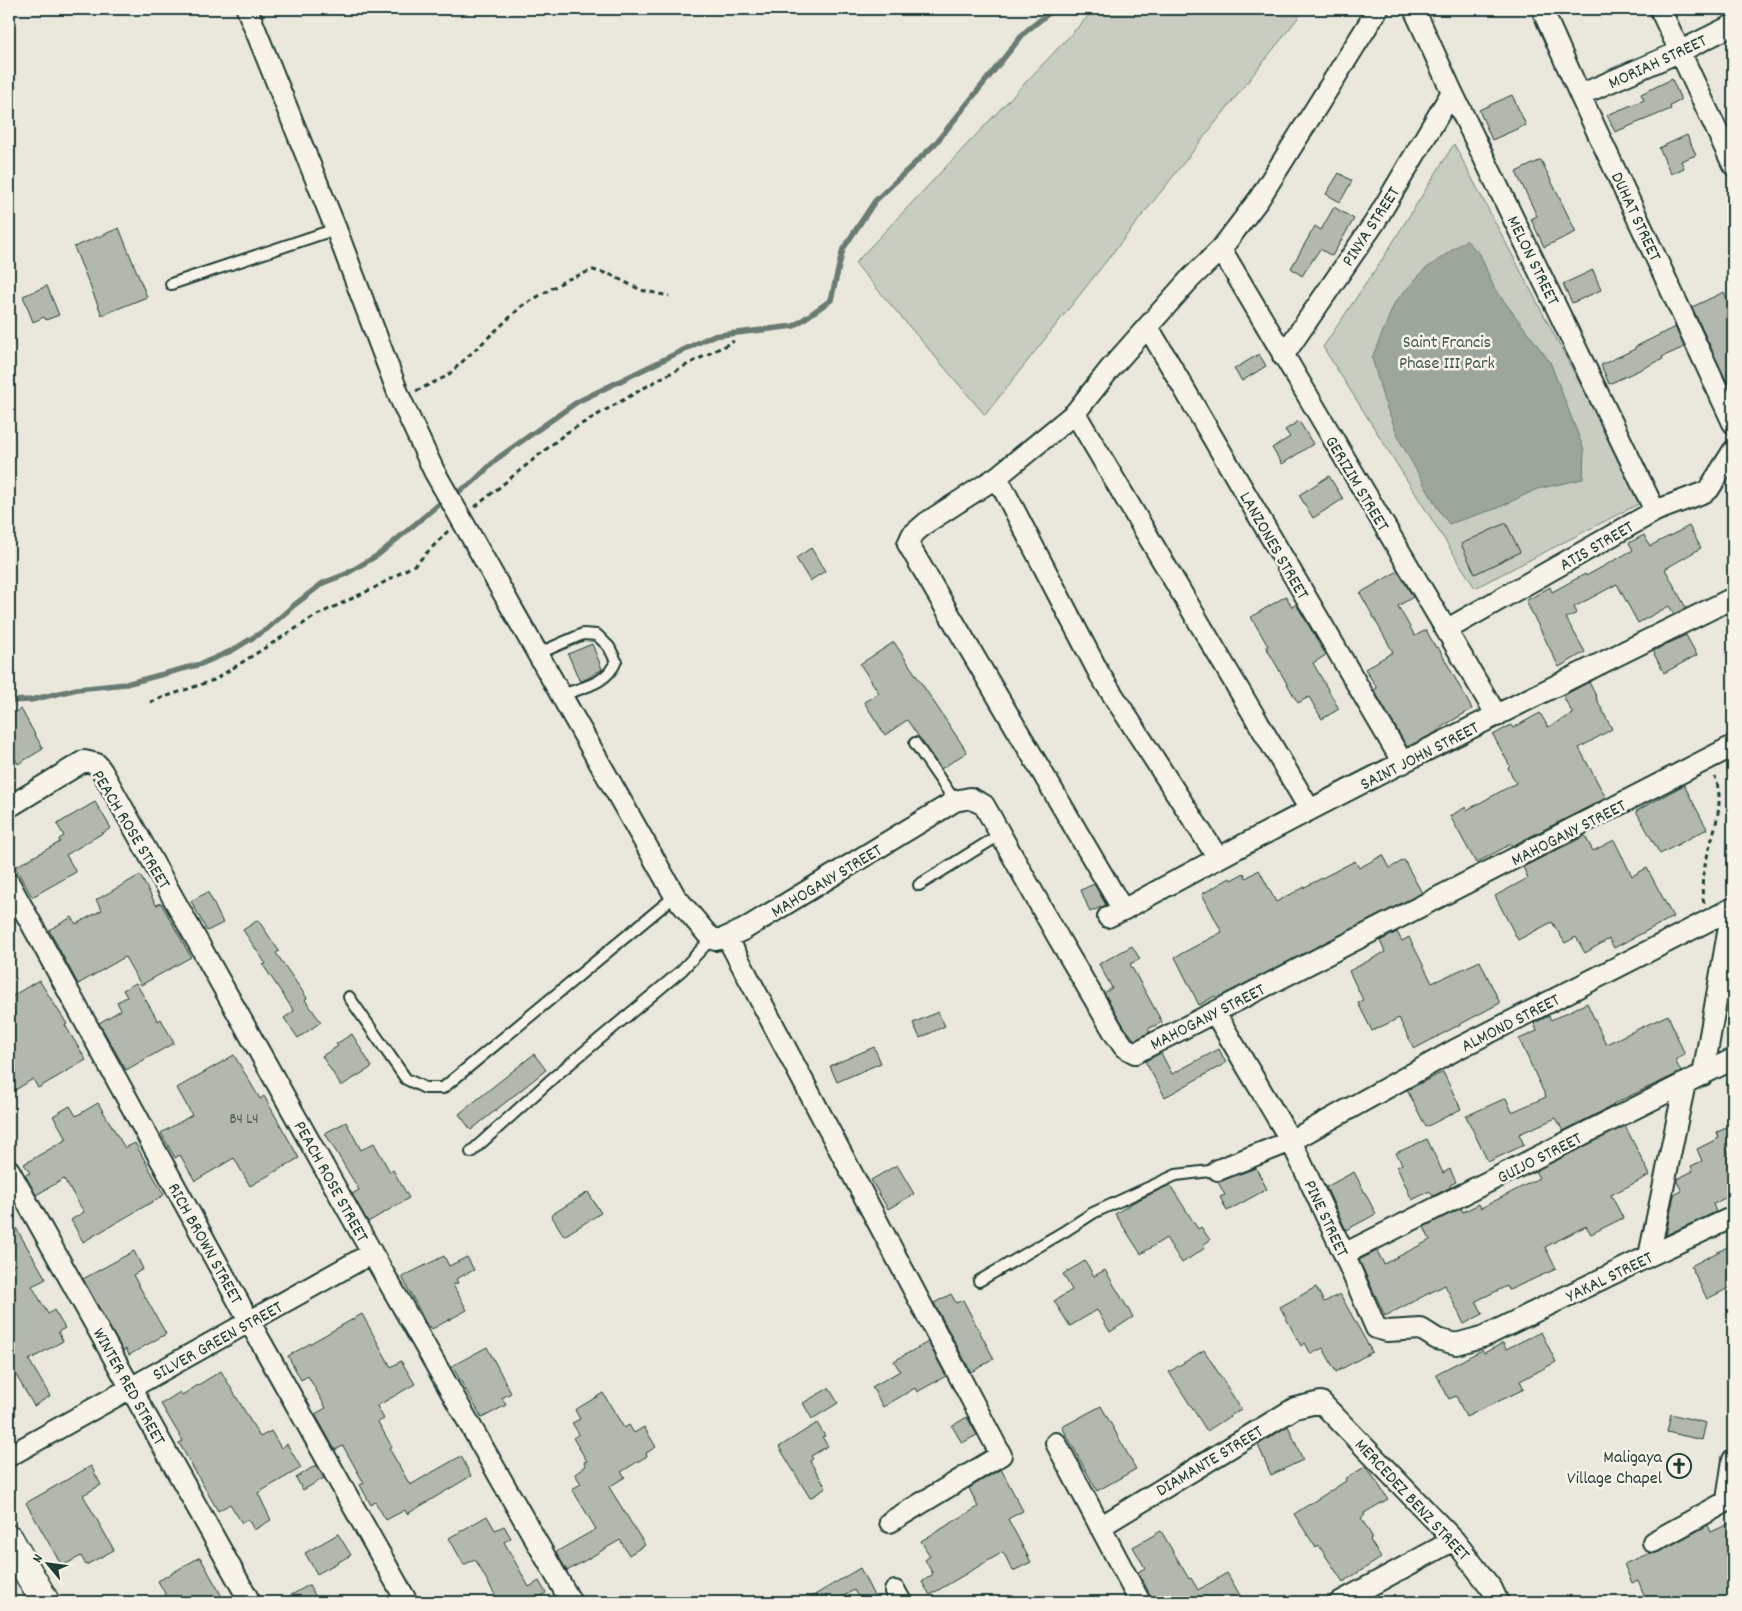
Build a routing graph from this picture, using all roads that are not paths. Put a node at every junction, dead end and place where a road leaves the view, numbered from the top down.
1 (247, 9) edge
2 (1378, 9) edge
3 (1414, 9) edge
4 (1542, 9) edge
5 (1660, 9) edge
6 (1733, 25) edge
7 (1681, 51) junction
8 (1452, 92) junction
9 (1580, 95) junction
10 (1733, 165) edge
11 (336, 229) junction
12 (1220, 249) junction
13 (172, 284) dead end
14 (1148, 327) junction
15 (1283, 356) junction
16 (1075, 413) junction
17 (1733, 423) edge
18 (1733, 451) edge
19 (997, 477) junction
20 (1655, 511) junction
21 (1733, 598) edge
22 (1446, 630) junction
23 (537, 654) junction
24 (562, 695) junction
25 (1497, 716) junction
26 (915, 743) dead end
27 (1733, 746) edge
28 (1403, 763) junction
29 (955, 802) junction
30 (9, 806) edge
31 (1310, 810) junction
32 (1001, 834) junction
33 (1218, 858) junction
34 (9, 883) edge
35 (919, 885) dead end
36 (676, 896) junction
37 (1732, 909) edge
38 (719, 938) junction
39 (349, 997) dead end
40 (1214, 1013) junction
41 (1733, 1059) edge
42 (1694, 1079) junction
43 (1290, 1141) junction
44 (471, 1152) dead end
45 (9, 1170) edge
46 (1218, 1170) joint
47 (1733, 1217) edge
48 (372, 1252) junction
49 (1344, 1254) junction
50 (1649, 1256) junction
51 (979, 1281) dead end
52 (249, 1322) junction
53 (1485, 1336) joint
54 (131, 1388) junction
55 (1321, 1402) joint
56 (1056, 1443) dead end
57 (9, 1456) edge
58 (1733, 1460) edge
59 (1730, 1499) edge
60 (890, 1522) dead end
61 (1100, 1527) junction
62 (9, 1539) edge
63 (1454, 1540) junction
64 (1653, 1542) dead end
65 (45, 1602) edge
66 (250, 1602) edge
67 (407, 1602) edge
68 (571, 1602) edge
69 (1140, 1602) edge
70 (1340, 1602) edge
71 (1498, 1602) edge

1 - 11 street
2 - 12 street
3 - 8 street, MELON STREET
4 - 9 street, DUHAT STREET
5 - 7 street
6 - 7 street, MORIAH STREET
7 - 9 street, MORIAH STREET
7 - 10 street
8 - 15 street, PINYA STREET
8 - 20 street, MELON STREET
9 - 17 street, DUHAT STREET
11 - 13 lane
11 - 23 street
12 - 14 street
12 - 15 street, GERIZIM STREET
14 - 16 street
14 - 28 street, LANZONES STREET
15 - 22 street, GERIZIM STREET
16 - 19 street
16 - 31 street
18 - 20 street, ATIS STREET
19 - 33 street
19 - 33 street, SAINT JOHN STREET
20 - 22 street, ATIS STREET
21 - 25 street, SAINT JOHN STREET
22 - 25 street, GERIZIM STREET
23 - 24 street
23 - 24 lane
24 - 36 street
25 - 28 street, SAINT JOHN STREET
26 - 29 lane
27 - 40 street, MAHOGANY STREET
28 - 31 street, SAINT JOHN STREET
29 - 32 street, MAHOGANY STREET
29 - 38 street, MAHOGANY STREET
30 - 48 street, PEACH ROSE STREET
31 - 33 street, SAINT JOHN STREET
32 - 35 lane
32 - 40 street, MAHOGANY STREET
34 - 52 street, RICH BROWN STREET
36 - 38 street
36 - 39 lane
37 - 42 street
37 - 43 street, ALMOND STREET
38 - 44 lane
38 - 60 street
40 - 43 street, PINE STREET
41 - 42 street, GUIJO STREET
42 - 49 street, GUIJO STREET
42 - 50 street
43 - 46 street, ALMOND STREET
43 - 49 street, PINE STREET
45 - 54 street, WINTER RED STREET
46 - 51 lane
47 - 50 street, YAKAL STREET
48 - 52 street, SILVER GREEN STREET
48 - 68 street, PEACH ROSE STREET
49 - 53 street, PINE STREET
50 - 53 street, YAKAL STREET
52 - 54 street, SILVER GREEN STREET
52 - 67 street, RICH BROWN STREET
54 - 57 street, SILVER GREEN STREET
54 - 66 street, WINTER RED STREET
55 - 61 street, DIAMANTE STREET
55 - 63 street, MERCEDEZ BENZ STREET
56 - 61 street
58 - 59 street
59 - 64 street
61 - 69 street
62 - 65 street
63 - 70 street
63 - 71 street, MERCEDEZ BENZ STREET

